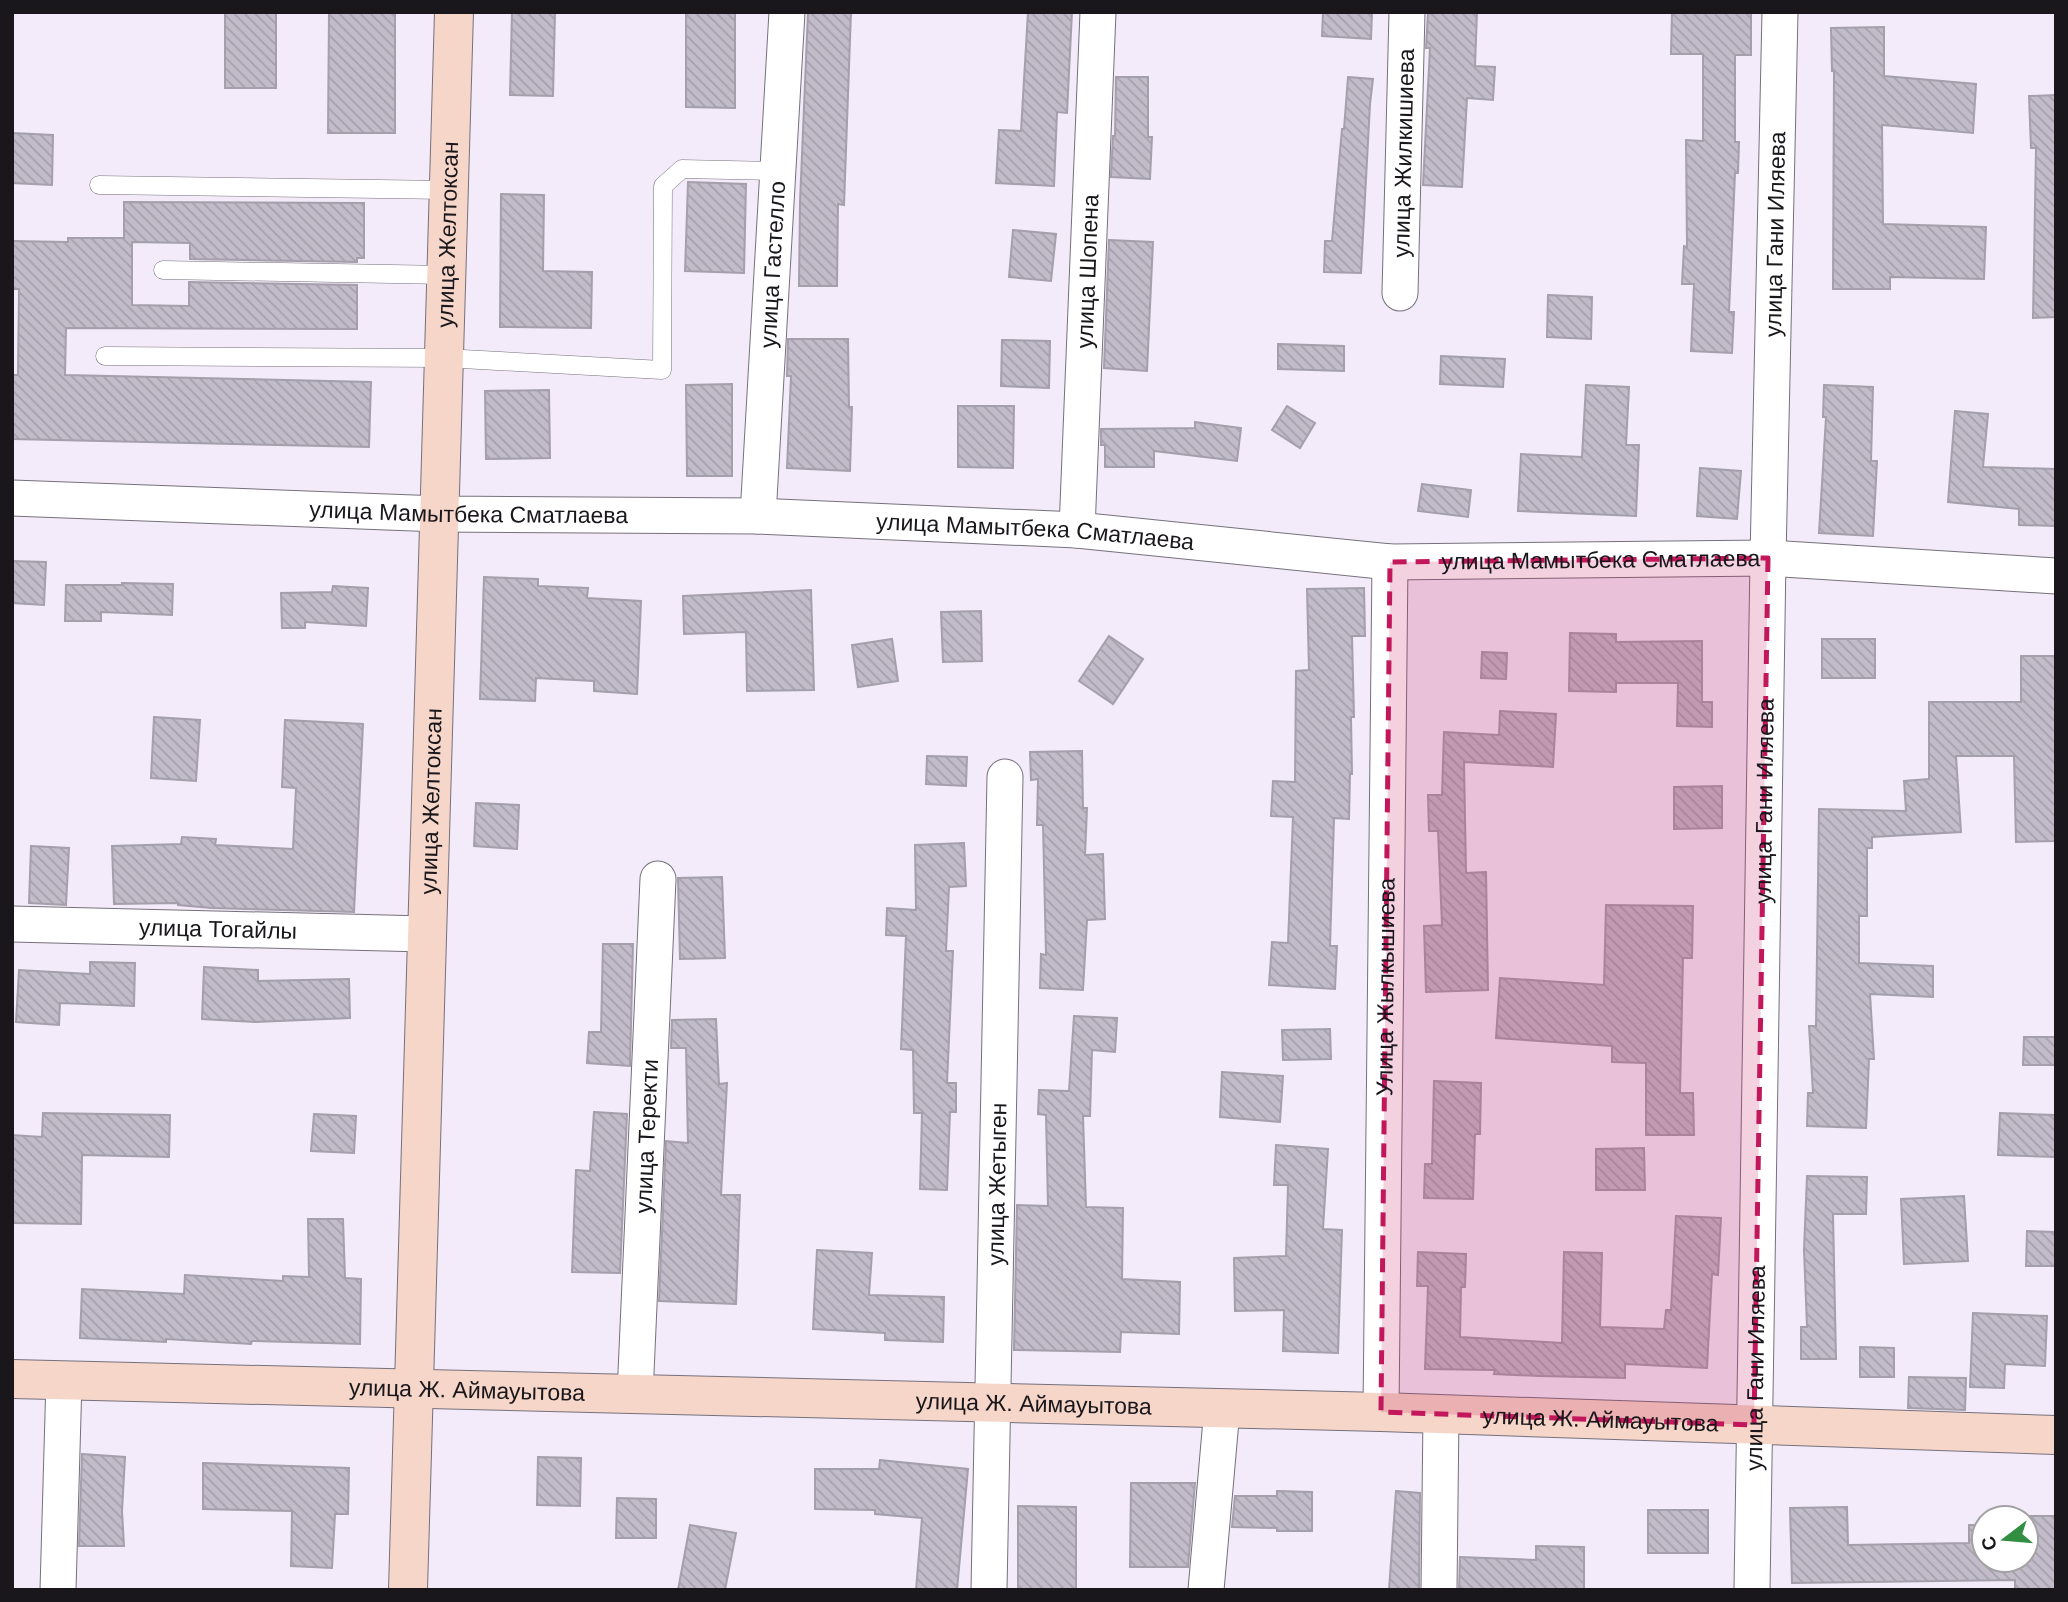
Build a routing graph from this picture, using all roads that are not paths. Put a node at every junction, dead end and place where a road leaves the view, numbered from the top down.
1 (454, 12) edge
2 (787, 12) edge
3 (1098, 12) edge
4 (1407, 12) edge
5 (1780, 12) edge
6 (778, 171) junction
7 (99, 185) dead end
8 (449, 190) junction
9 (163, 270) dead end
10 (447, 275) junction
11 (1400, 292) dead end
12 (105, 356) dead end
13 (444, 358) junction
14 (12, 498) edge
15 (440, 513) junction
16 (758, 516) junction
17 (1077, 530) junction
18 (1768, 558) junction
19 (1390, 562) junction
20 (2056, 576) edge
21 (1005, 777) dead end
22 (659, 879) dead end
23 (12, 924) edge
24 (426, 934) junction
25 (12, 1379) edge
26 (64, 1380) junction
27 (414, 1389) junction
28 (635, 1395) junction
29 (993, 1403) junction
30 (1222, 1409) junction
31 (1381, 1412) junction
32 (1441, 1414) junction
33 (1754, 1425) junction
34 (2056, 1435) edge
35 (58, 1590) edge
36 (408, 1590) edge
37 (989, 1590) edge
38 (1206, 1590) edge
39 (1438, 1590) edge
40 (1752, 1590) edge

1 - 8 street, улица Желтоксан
2 - 6 street, улица Гастелло
3 - 17 street, улица Шопена
4 - 11 street, улица Жилкишиева
5 - 18 street, улица Гани Иляева
6 - 13 lane
6 - 16 street, улица Гастелло
7 - 8 lane
8 - 10 street, улица Желтоксан
9 - 10 lane
10 - 13 street, улица Желтоксан
12 - 13 lane
13 - 15 street, улица Желтоксан
14 - 15 street, улица Мамытбека Сматлаева
15 - 16 street, улица Мамытбека Сматлаева
15 - 24 street, улица Желтоксан
16 - 17 street, улица Мамытбека Сматлаева
17 - 19 street, улица Мамытбека Сматлаева
18 - 19 street, улица Мамытбека Сматлаева
18 - 20 street, улица Мамытбека Сматлаева
18 - 33 street, улица Гани Иляева
19 - 31 street, Улица Жылкышиева
21 - 29 street, улица Жетыген
22 - 28 street, улица Теректи
23 - 24 street, улица Тогайлы
24 - 27 street, улица Желтоксан
25 - 26 street, улица Ж. Аймауытова
26 - 27 street, улица Ж. Аймауытова
26 - 35 street
27 - 28 street, улица Ж. Аймауытова
27 - 36 street, улица Желтоксан
28 - 29 street, улица Ж. Аймауытова
29 - 30 street, улица Ж. Аймауытова
29 - 37 street, улица Жетыген
30 - 31 street, улица Ж. Аймауытова
30 - 38 street
31 - 32 street, улица Ж. Аймауытова
32 - 33 street, улица Ж. Аймауытова
32 - 39 street
33 - 34 street, улица Ж. Аймауытова
33 - 40 street, улица Гани Иляева

